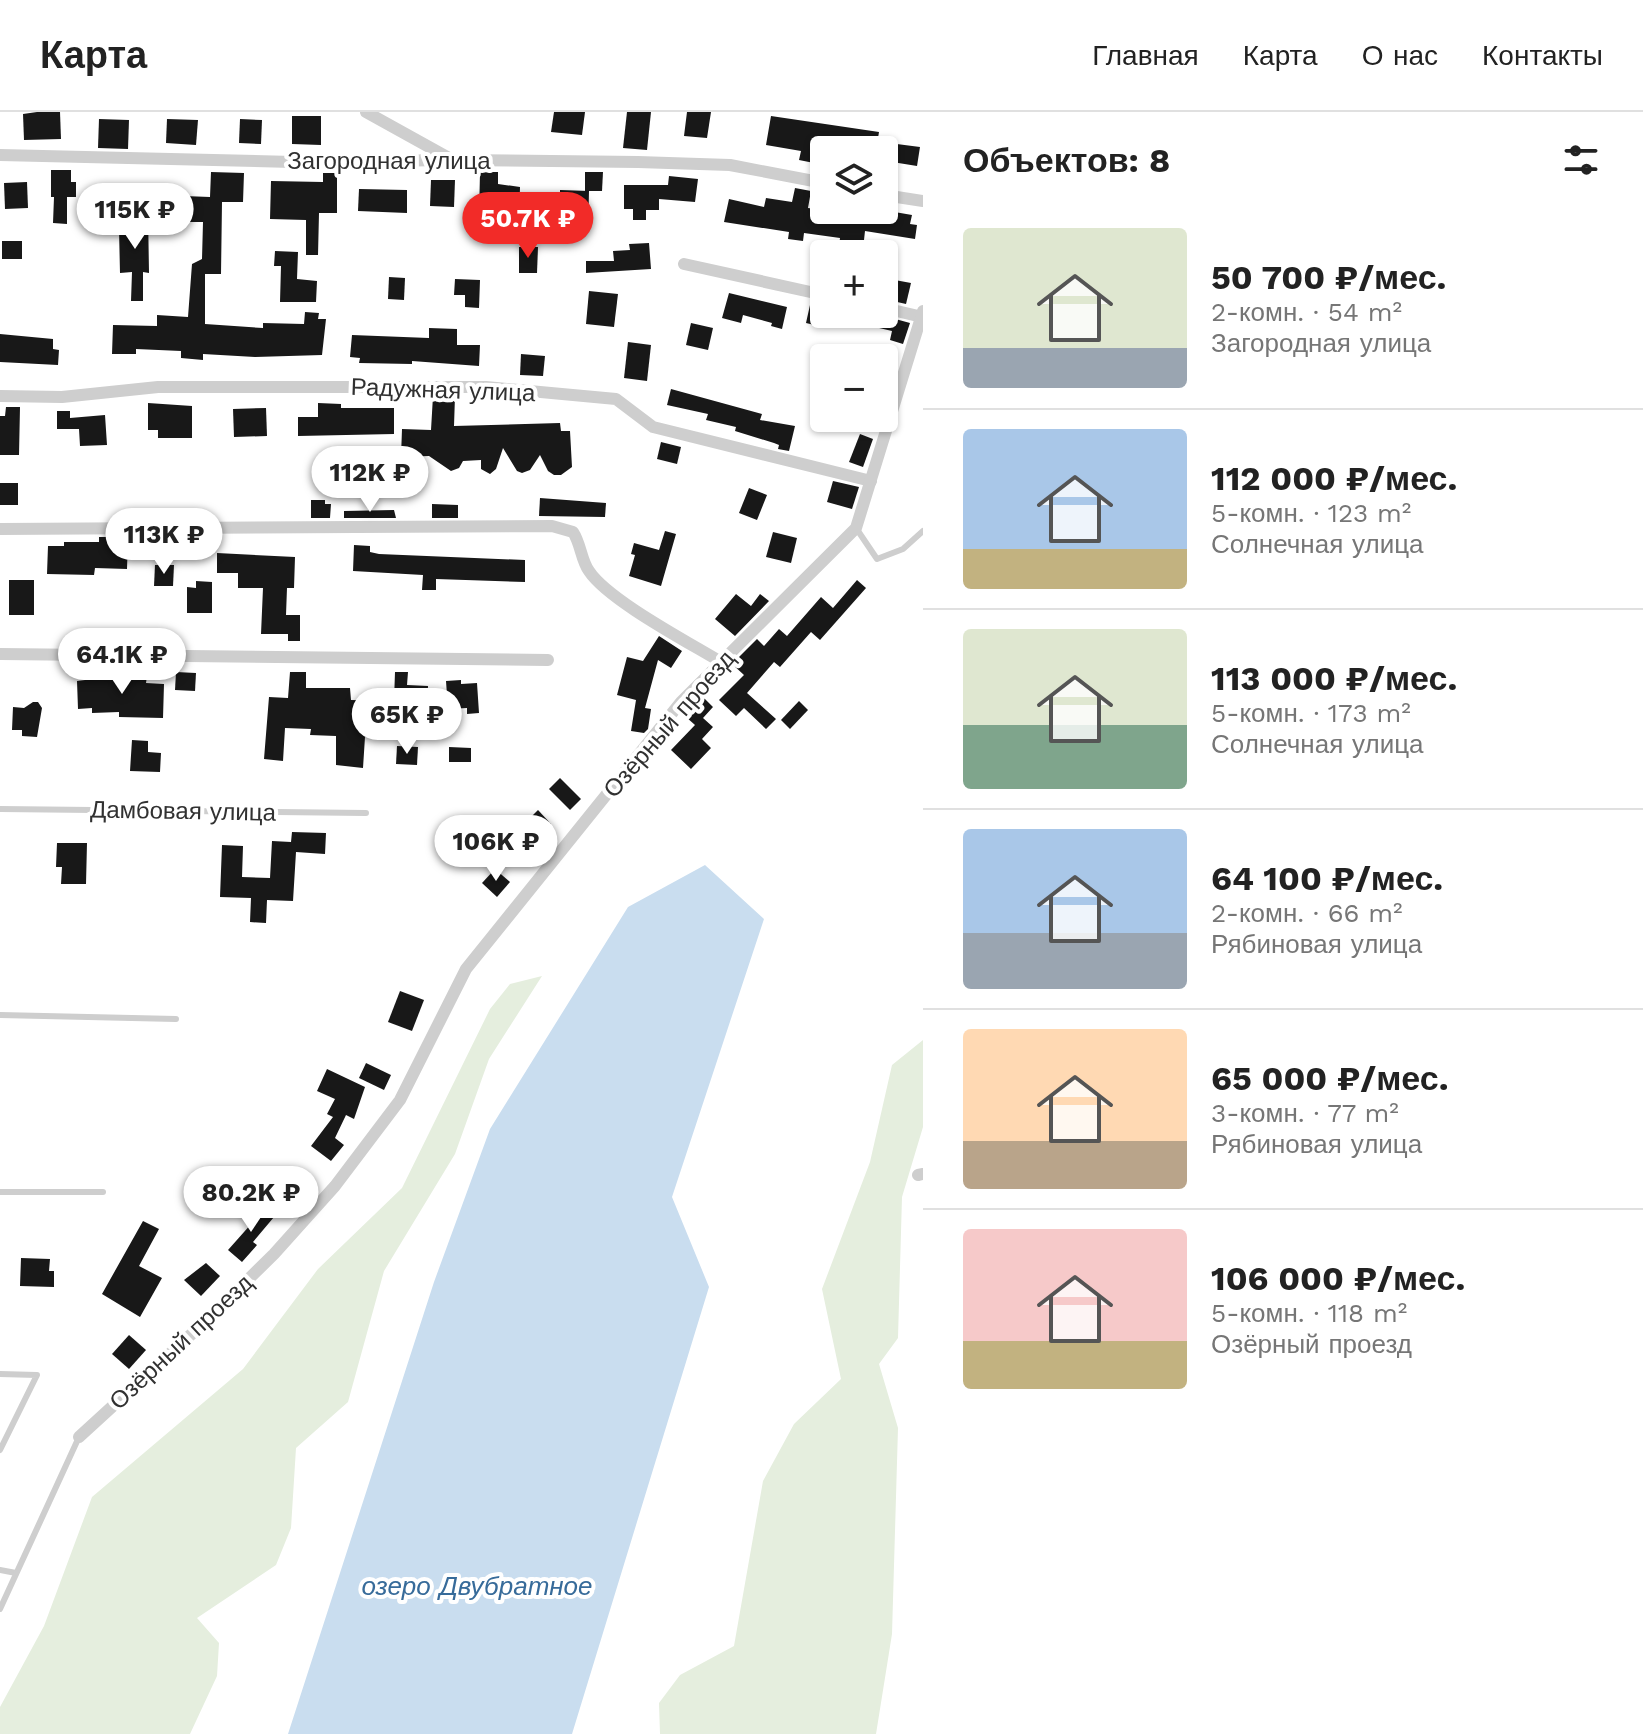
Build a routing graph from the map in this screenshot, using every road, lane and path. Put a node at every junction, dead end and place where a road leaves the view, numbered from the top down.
1 (366, 112) edge
2 (387, 117) edge
3 (0, 155) edge
4 (452, 160) junction
5 (810, 180) edge
6 (898, 197) edge
7 (923, 201) edge
8 (684, 264) dead end
9 (810, 292) edge
10 (898, 310) edge
11 (922, 314) edge
12 (0, 396) edge
13 (871, 481) junction
14 (856, 528) junction
15 (0, 529) edge
16 (923, 531) edge
17 (0, 654) edge
18 (548, 660) dead end
19 (721, 662) junction
20 (0, 809) edge
21 (366, 813) dead end
22 (0, 1015) edge
23 (176, 1019) dead end
24 (0, 1192) edge
25 (103, 1192) dead end
26 (0, 1374) edge
27 (79, 1437) joint
28 (0, 1450) edge
29 (0, 1570) edge
30 (16, 1573) junction
31 (0, 1609) edge

1 - 2 street
2 - 4 street
3 - 4 street, Загородная улица
4 - 5 street, Загородная улица
6 - 7 street
8 - 9 street
10 - 11 street
11 - 13 street, Озёрный проезд
12 - 13 street, Радужная улица
13 - 14 street, Озёрный проезд
14 - 16 lane
14 - 19 street, Озёрный проезд
15 - 19 street
17 - 18 street
19 - 27 street, Озёрный проезд
20 - 21 lane, Дамбовая улица
22 - 23 lane
24 - 25 lane
26 - 28 lane
27 - 30 lane
29 - 30 lane
30 - 31 lane

